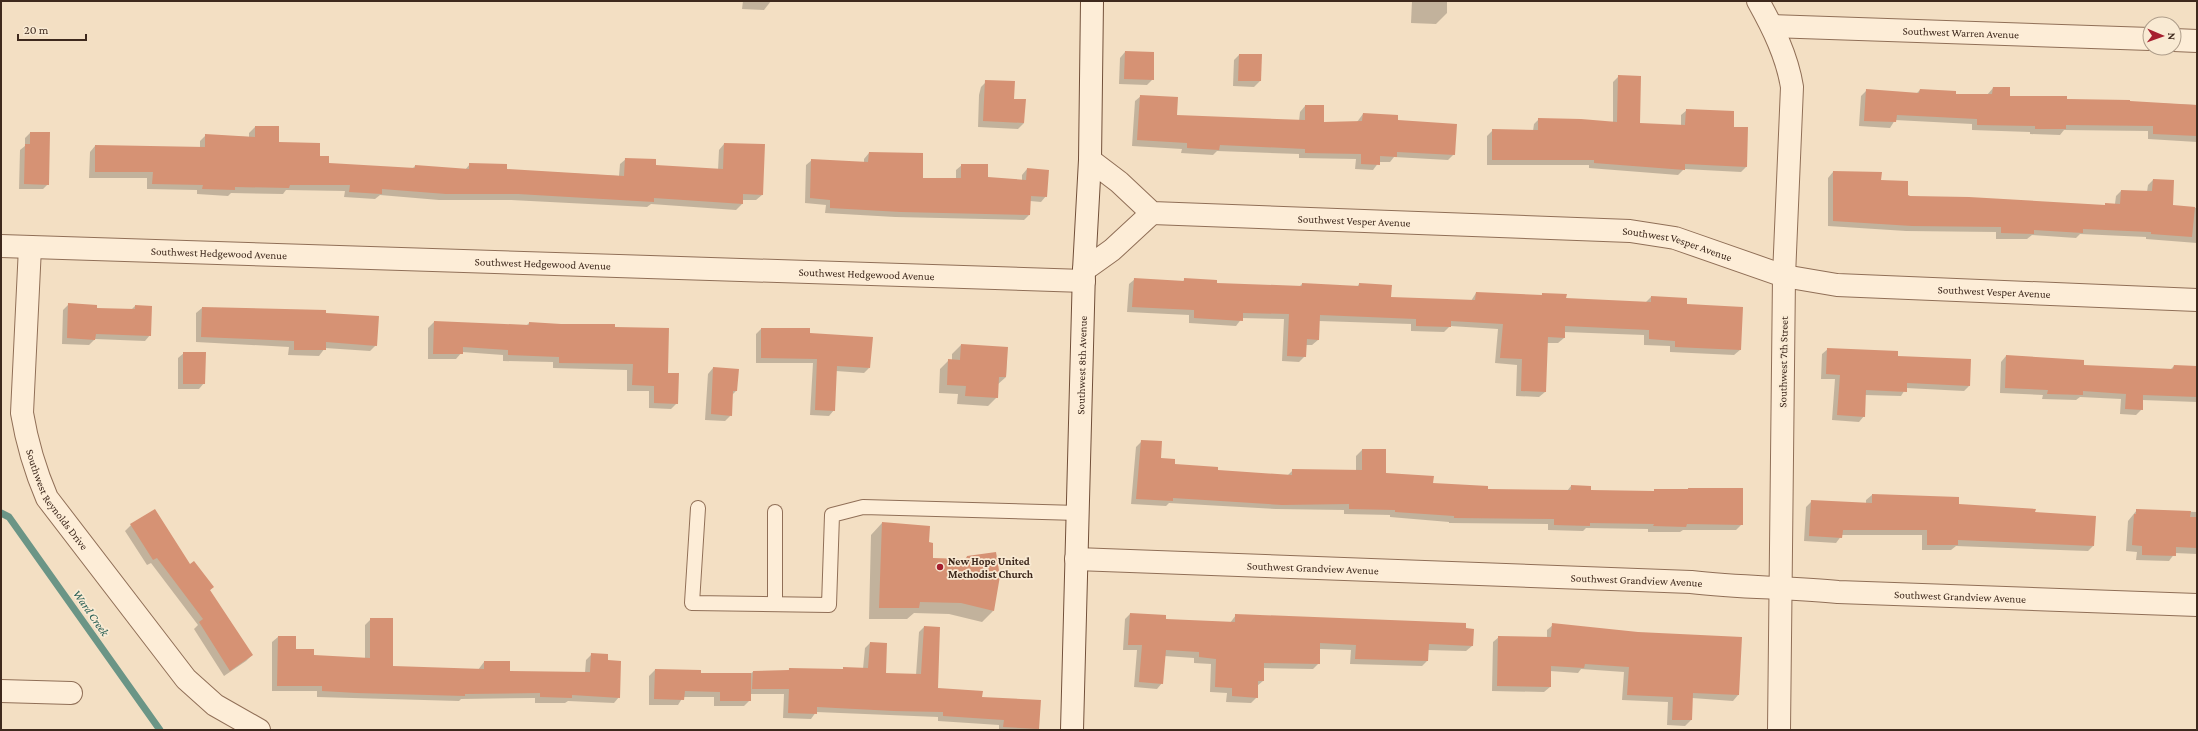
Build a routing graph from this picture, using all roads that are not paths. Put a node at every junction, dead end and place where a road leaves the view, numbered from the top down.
1 (1092, 1) edge
2 (1758, 1) edge
3 (1772, 26) junction
4 (2142, 39) edge
5 (2182, 40) edge
6 (2197, 41) edge
7 (1090, 160) junction
8 (1152, 213) junction
9 (1, 246) edge
10 (30, 247) junction
11 (1084, 276) junction
12 (1784, 276) junction
13 (2197, 300) edge
14 (698, 508) dead end
15 (775, 512) dead end
16 (1078, 513) junction
17 (1076, 559) junction
18 (1781, 587) junction
19 (776, 604) junction
20 (2197, 605) edge
21 (1, 691) edge
22 (71, 693) dead end
23 (259, 730) edge
24 (1072, 730) edge
25 (1779, 730) edge

1 - 7 street, Southwest 8th Avenue
2 - 3 street, Southwest 7th Street
3 - 4 street, Southwest Warren Avenue
3 - 12 street, Southwest 7th Street
5 - 6 street
7 - 8 street
7 - 11 street, Southwest 8th Avenue
8 - 11 street
8 - 12 street, Southwest Vesper Avenue
9 - 10 street, Southwest Hedgewood Avenue
10 - 11 street, Southwest Hedgewood Avenue
10 - 23 street, Southwest Reynolds Drive
11 - 16 street, Southwest 8th Avenue
12 - 13 street, Southwest Vesper Avenue
12 - 18 street, Southwest 7th Street
14 - 19 lane
15 - 19 lane
16 - 17 street, Southwest 8th Avenue
16 - 19 lane
17 - 18 street, Southwest Grandview Avenue
17 - 24 street, Southwest 8th Avenue
18 - 20 street, Southwest Grandview Avenue
18 - 25 street, Southwest 7th Street
21 - 22 street

